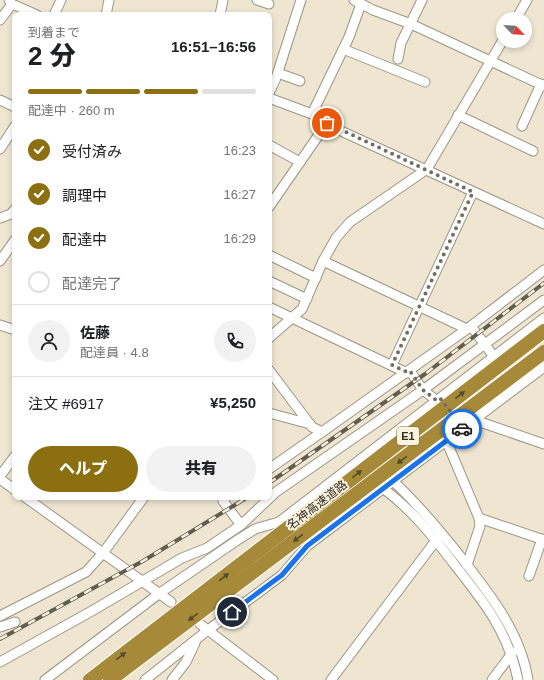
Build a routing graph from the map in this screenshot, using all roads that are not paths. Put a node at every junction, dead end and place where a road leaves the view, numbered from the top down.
1 (61, 0) edge
2 (109, 0) edge
3 (223, 0) edge
4 (257, 0) edge
5 (301, 0) edge
6 (422, 0) edge
7 (527, 0) edge
8 (10, 2) edge
9 (358, 2) edge
10 (269, 4) dead end
11 (31, 12) edge
12 (55, 12) edge
13 (107, 12) edge
14 (221, 12) edge
15 (520, 12) edge
16 (0, 20) edge
17 (411, 24) junction
18 (498, 48) edge
19 (343, 50) junction
20 (398, 59) dead end
21 (491, 61) junction
22 (278, 73) junction
23 (300, 81) dead end
24 (425, 82) dead end
25 (543, 85) edge
26 (272, 86) edge
27 (272, 99) edge
28 (0, 100) edge
29 (12, 106) edge
30 (312, 114) junction
31 (458, 115) junction
32 (327, 123) junction
33 (522, 126) dead end
34 (12, 131) edge
35 (272, 147) edge
36 (0, 149) edge
37 (533, 151) dead end
38 (300, 162) junction
39 (427, 169) junction
40 (473, 192) junction
41 (272, 202) edge
42 (12, 215) edge
43 (0, 218) edge
44 (544, 224) edge
45 (12, 244) edge
46 (272, 256) edge
47 (0, 261) edge
48 (323, 262) junction
49 (544, 270) edge
50 (316, 278) junction
51 (272, 283) edge
52 (307, 299) junction
53 (544, 300) edge
54 (419, 306) junction
55 (272, 309) edge
56 (544, 318) edge
57 (292, 319) junction
58 (0, 325) edge
59 (469, 327) junction
60 (12, 329) edge
61 (544, 331) edge
62 (272, 336) edge
63 (485, 345) junction
64 (544, 352) edge
65 (494, 356) junction
66 (392, 365) junction
67 (544, 367) edge
68 (408, 372) junction
69 (272, 374) edge
70 (517, 387) junction
71 (423, 390) junction
72 (438, 399) junction
73 (272, 414) edge
74 (476, 419) junction
75 (310, 424) junction
76 (463, 428) junction
77 (322, 432) junction
78 (446, 440) junction
79 (544, 444) edge
80 (12, 460) edge
81 (272, 467) edge
82 (0, 476) edge
83 (0, 479) edge
84 (394, 482) junction
85 (12, 488) edge
86 (384, 489) junction
87 (272, 496) edge
88 (29, 500) edge
89 (142, 500) edge
90 (224, 500) edge
91 (268, 500) edge
92 (479, 518) junction
93 (241, 525) junction
94 (439, 536) junction
95 (543, 540) edge
96 (103, 553) junction
97 (467, 565) junction
98 (529, 576) dead end
99 (143, 581) junction
100 (160, 593) junction
101 (171, 602) dead end
102 (0, 616) edge
103 (15, 622) dead end
104 (200, 624) dead end
105 (0, 628) edge
106 (208, 630) junction
107 (196, 640) junction
108 (520, 648) junction
109 (511, 654) junction
110 (0, 662) edge
111 (45, 680) edge
112 (90, 680) edge
113 (110, 680) edge
114 (145, 680) edge
115 (172, 680) edge
116 (273, 680) edge
117 (331, 680) edge
118 (492, 680) edge
119 (518, 680) edge
120 (528, 680) edge

1 - 12 street
2 - 13 street
3 - 14 street
4 - 10 street
5 - 22 street
6 - 17 street
7 - 15 street
8 - 11 street
8 - 16 street
9 - 17 street
9 - 19 street
17 - 20 street
17 - 21 street
18 - 21 street
19 - 24 street
19 - 30 street
21 - 25 street
21 - 31 street
22 - 23 street
22 - 26 street
25 - 33 street
27 - 30 street
28 - 29 street
30 - 32 street
31 - 37 street
31 - 39 street
32 - 38 street
32 - 39 street
34 - 36 street
35 - 38 street
38 - 41 street
39 - 40 street
39 - 48 street
40 - 44 street
40 - 54 street
42 - 43 street
45 - 47 street
46 - 50 street
48 - 50 street
48 - 54 street
49 - 59 street
50 - 52 street
51 - 52 street
52 - 57 street
53 - 63 street
54 - 59 street
54 - 66 street
55 - 57 street
56 - 65 street
57 - 62 street
57 - 66 street
58 - 60 street
59 - 63 street
59 - 68 street
112 -> 61 highway, 名神高速道路 / E1, bridge
63 - 65 street
63 - 71 street
64 -> 113 highway, 名神高速道路 / E1, bridge
65 - 70 street
65 - 72 street
66 - 68 street
67 - 70 street
68 - 71 street
68 - 77 street
69 - 75 street
70 - 74 street
71 - 72 street
71 - 87 street
72 - 76 street
72 - 100 street
73 - 75 street
74 - 76 street
74 - 79 street
75 - 77 street
76 - 78 street
77 - 81 street
78 - 84 street
78 - 92 street
80 - 82 street
83 - 85 street
84 - 86 street
84 - 94 street
86 - 94 street
86 - 106 street
88 - 96 street
89 - 96 street
90 - 93 street
91 - 93 street
92 - 95 street
92 - 97 street
93 - 99 street
94 - 97 street
94 - 109 street
94 - 117 street
95 - 98 street
96 - 99 street
96 - 102 street
97 - 108 street
99 - 100 street
99 - 110 street
100 - 101 street
100 - 111 street
103 - 105 street
104 - 106 street
106 - 107 street
106 - 116 street
107 - 114 street
107 - 115 street
108 - 109 street
108 - 120 street
109 - 118 street
109 - 119 street

